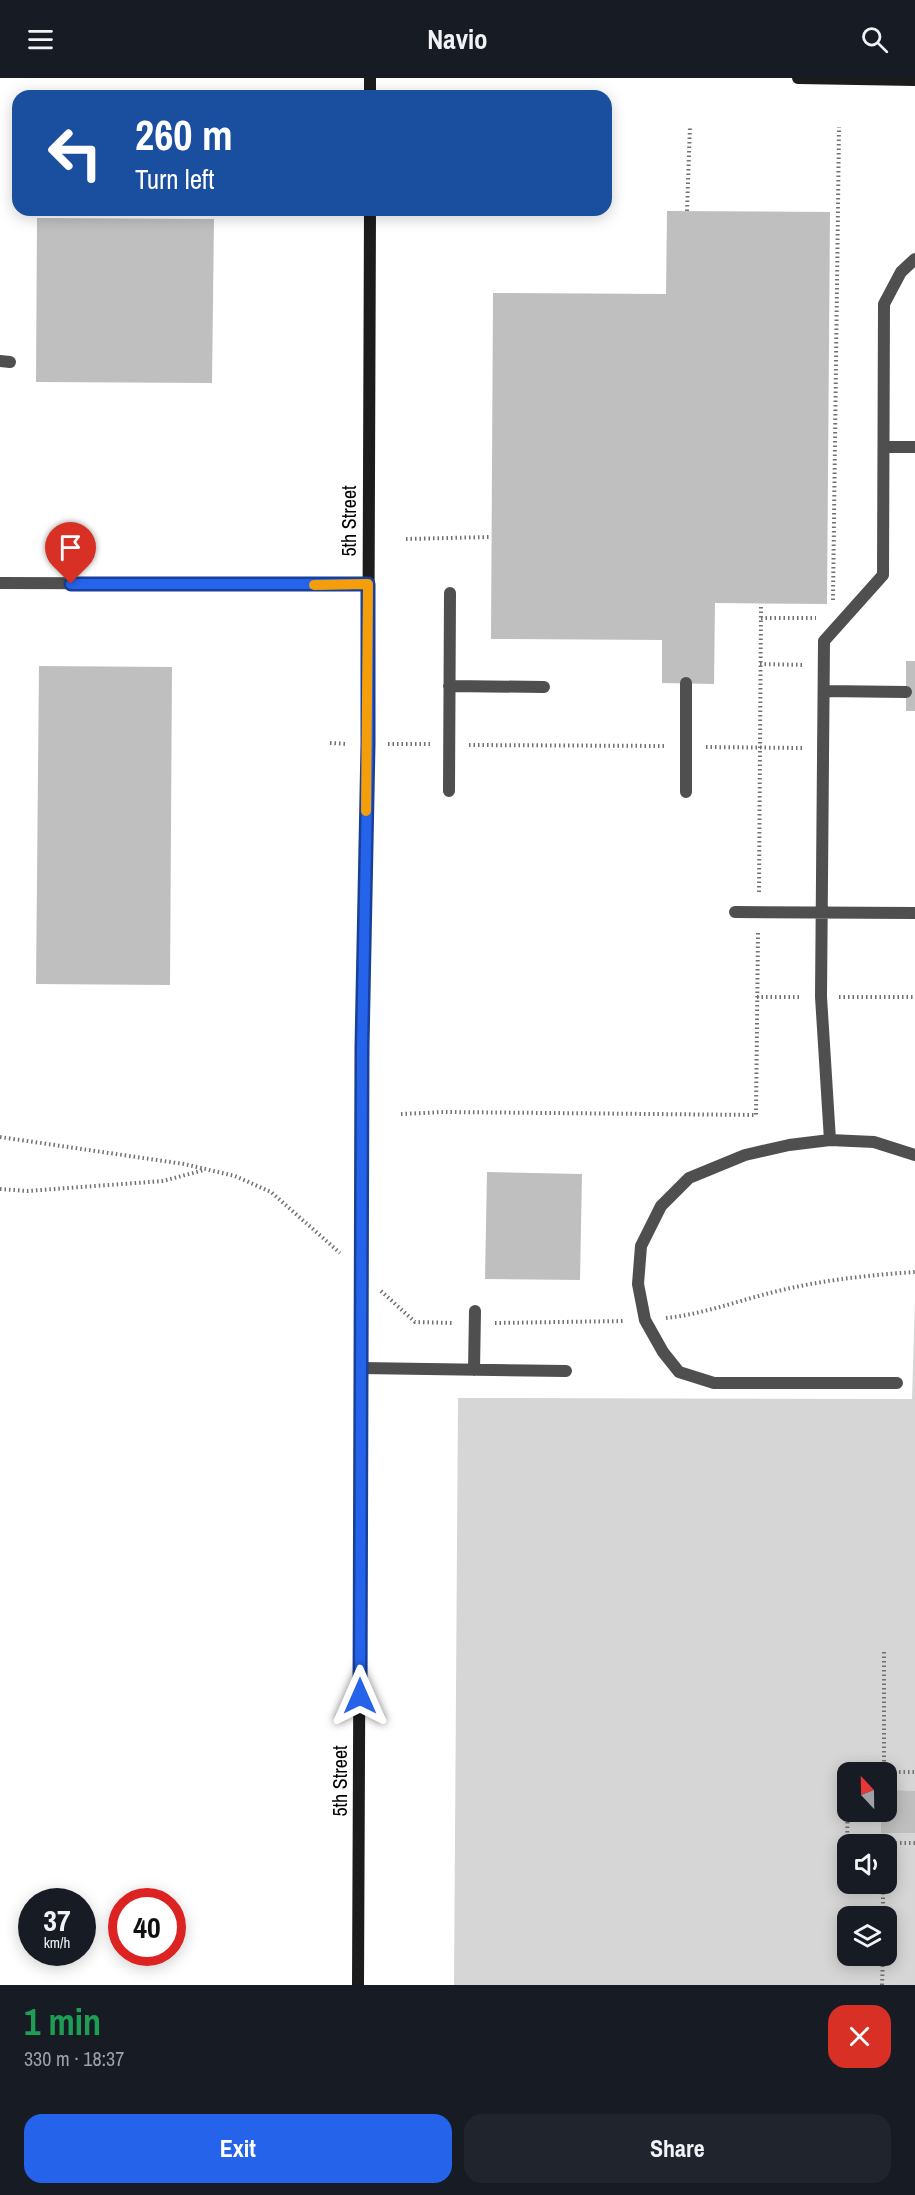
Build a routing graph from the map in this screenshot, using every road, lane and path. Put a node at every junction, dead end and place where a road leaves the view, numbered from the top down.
1 (798, 78) edge
2 (915, 80) edge
3 (690, 126) dead end
4 (839, 127) dead end
5 (687, 211) dead end
6 (370, 216) edge
7 (915, 260) edge
8 (884, 447) junction
9 (915, 447) edge
10 (491, 537) dead end
11 (406, 539) dead end
12 (0, 583) edge
13 (368, 584) junction
14 (450, 593) dead end
15 (761, 604) dead end
16 (833, 604) dead end
17 (761, 618) junction
18 (821, 618) dead end
19 (760, 664) junction
20 (824, 664) junction
21 (686, 683) dead end
22 (449, 686) junction
23 (544, 687) dead end
24 (824, 691) junction
25 (906, 692) dead end
26 (330, 743) dead end
27 (368, 744) junction
28 (449, 744) junction
29 (687, 747) junction
30 (761, 747) junction
31 (823, 748) junction
32 (449, 791) dead end
33 (686, 792) dead end
34 (735, 912) dead end
35 (759, 912) junction
36 (822, 912) junction
37 (915, 913) edge
38 (401, 1114) dead end
39 (0, 1137) edge
40 (830, 1140) junction
41 (915, 1155) edge
42 (207, 1169) junction
43 (0, 1189) edge
44 (915, 1272) edge
45 (363, 1275) junction
46 (475, 1317) junction
47 (645, 1320) junction
48 (361, 1368) junction
49 (474, 1370) junction
50 (566, 1371) dead end
51 (897, 1383) dead end
52 (884, 1652) dead end
53 (883, 1762) edge
54 (897, 1772) edge
55 (915, 1772) edge
56 (915, 1843) edge
57 (897, 1844) edge
58 (883, 1966) edge
59 (358, 1985) edge
60 (882, 1985) edge

1 - 2 street
3 - 5 path
4 - 16 path
6 - 13 street, 5th Street
7 - 8 lane
8 - 9 lane
8 - 20 lane
10 - 11 path
12 - 13 lane
13 - 27 street, 5th Street
14 - 22 lane
15 - 17 path
17 - 18 path
17 - 19 path
19 - 20 path
19 - 30 path
20 - 24 lane
21 - 29 lane
22 - 23 lane
22 - 28 lane
24 - 25 lane
24 - 31 lane
26 - 27 path
27 - 28 path
27 - 45 street, 5th Street
28 - 29 path
28 - 32 lane
29 - 30 path
29 - 33 lane
30 - 31 path
30 - 35 path
31 - 36 lane
34 - 35 lane
35 - 36 lane
35 - 38 path
36 - 37 lane
36 - 40 lane
39 - 42 path
40 - 41 lane
40 - 47 lane
42 - 43 path
42 - 45 path
44 - 47 path
45 - 46 path
45 - 48 street, 5th Street
46 - 47 path
46 - 49 lane
47 - 51 lane
48 - 49 lane
48 - 59 street, 5th Street
49 - 50 lane
52 - 53 path
54 - 55 path
56 - 57 path
58 - 60 path

